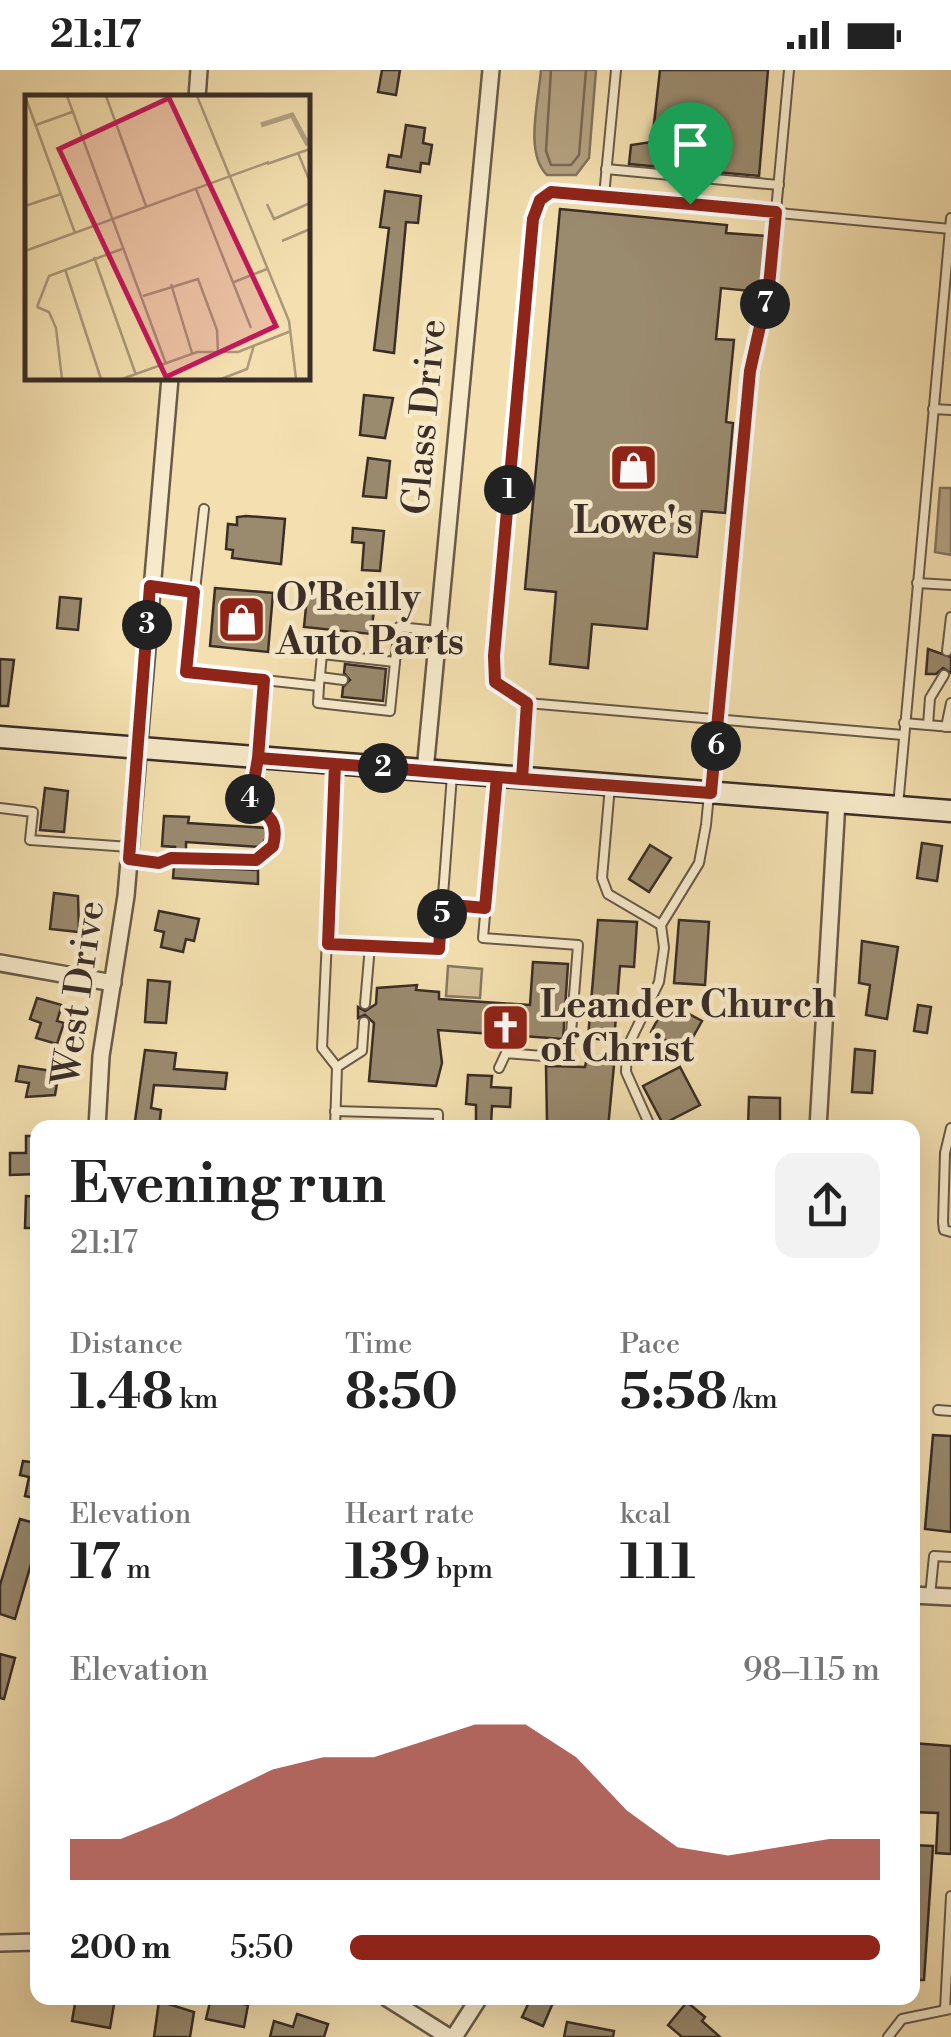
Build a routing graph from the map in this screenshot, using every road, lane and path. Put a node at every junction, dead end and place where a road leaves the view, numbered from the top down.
1 (199, 70) edge
2 (491, 70) edge
3 (616, 70) edge
4 (789, 70) edge
5 (197, 95) edge
6 (606, 169) junction
7 (779, 185) junction
8 (604, 196) junction
9 (776, 212) junction
10 (951, 218) edge
11 (950, 229) edge
12 (948, 279) edge
13 (170, 380) edge
14 (933, 409) junction
15 (951, 410) edge
16 (204, 509) dead end
17 (917, 583) junction
18 (951, 585) edge
19 (150, 586) junction
20 (194, 592) junction
21 (951, 617) edge
22 (438, 631) junction
23 (947, 651) dead end
24 (395, 662) junction
25 (944, 676) dead end
26 (264, 680) junction
27 (344, 680) dead end
28 (320, 681) junction
29 (527, 703) junction
30 (951, 703) edge
31 (719, 718) junction
32 (904, 723) junction
33 (928, 725) junction
34 (949, 727) edge
35 (903, 735) junction
36 (0, 738) edge
37 (136, 748) junction
38 (258, 758) junction
39 (335, 764) junction
40 (425, 771) junction
41 (452, 773) junction
42 (497, 777) junction
43 (522, 779) junction
44 (610, 786) junction
45 (711, 793) junction
46 (837, 801) junction
47 (898, 806) junction
48 (0, 808) edge
49 (951, 810) edge
50 (129, 853) junction
51 (442, 904) junction
52 (485, 908) junction
53 (661, 926) junction
54 (328, 944) junction
55 (370, 946) junction
56 (0, 963) edge
57 (114, 983) junction
58 (365, 1004) dead end
59 (364, 1022) dead end
60 (336, 1068) junction
61 (499, 1068) dead end
62 (335, 1111) junction
63 (97, 1120) edge
64 (335, 1120) edge
65 (438, 1120) edge
66 (647, 1120) edge
67 (818, 1120) edge
68 (951, 1128) edge
69 (951, 1232) edge
70 (938, 1410) dead end
71 (951, 1411) edge
72 (951, 1557) edge
73 (920, 1596) edge
74 (930, 1596) junction
75 (951, 1598) edge
76 (951, 1896) edge
77 (30, 1942) edge
78 (0, 1943) edge
79 (398, 2005) edge
80 (473, 2005) edge
81 (948, 2009) edge
82 (452, 2037) edge
83 (888, 2037) edge

1 - 5 street
2 - 22 street, Glass Drive
3 - 6 lane
4 - 7 lane
6 - 7 lane
6 - 8 lane
7 - 9 lane
8 - 9 lane
8 - 29 lane
9 - 11 lane
9 - 31 lane
10 - 11 lane
11 - 12 lane
12 - 14 lane
13 - 19 street, West Drive
14 - 15 lane
14 - 17 lane
16 - 20 lane
17 - 18 lane
17 - 32 lane
19 - 20 lane
19 - 37 street, West Drive
20 - 26 lane
21 - 23 lane
22 - 24 lane
22 - 40 street, Glass Drive
24 - 28 lane
24 - 28 lane
25 - 33 lane
26 - 28 lane
26 - 38 lane
27 - 28 lane
29 - 31 lane
29 - 43 lane
30 - 34 lane
31 - 35 lane
31 - 45 lane
32 - 33 lane
32 - 35 lane
33 - 34 lane
35 - 47 lane
36 - 37 main road
37 - 38 main road
37 - 50 street, West Drive
38 - 39 main road
38 - 50 lane
39 - 40 main road
39 - 54 lane
40 - 41 main road
41 - 42 main road
41 - 51 lane
42 - 43 main road
42 - 52 lane
43 - 44 main road
44 - 45 main road
44 - 53 lane
45 - 46 main road
45 - 53 lane
46 - 47 main road
46 - 67 street
47 - 49 main road
48 - 50 lane
50 - 57 street, West Drive
51 - 52 lane
51 - 55 lane
52 - 61 lane
53 - 66 lane
54 - 55 lane
54 - 60 lane
55 - 58 lane
56 - 57 street
57 - 63 street, West Drive
59 - 60 lane
60 - 62 lane
62 - 64 lane
62 - 65 lane
68 - 69 lane
70 - 71 lane
72 - 74 lane
73 - 74 street
74 - 75 street
76 - 81 lane
77 - 78 street
79 - 82 street
80 - 82 street
81 - 83 lane

